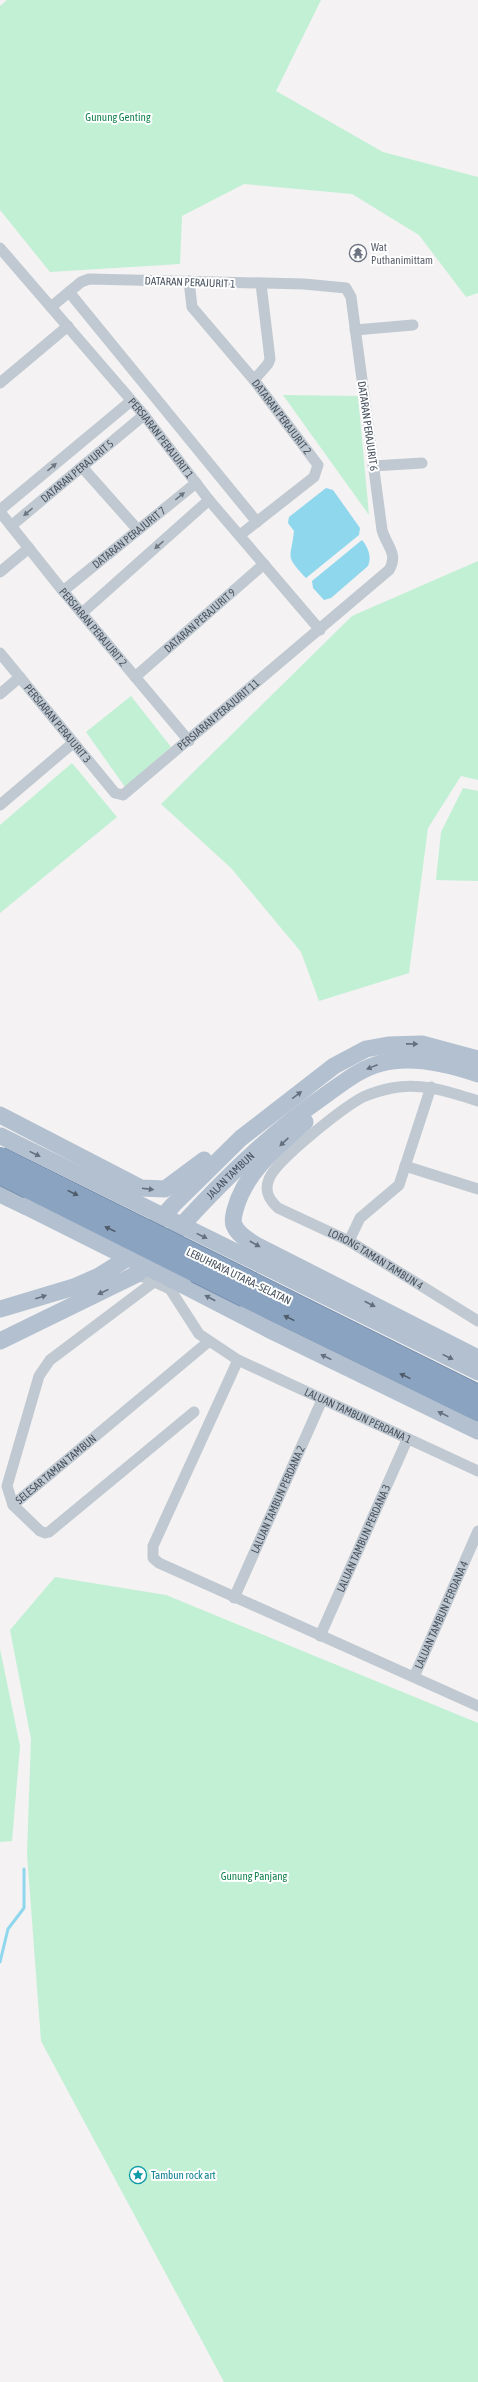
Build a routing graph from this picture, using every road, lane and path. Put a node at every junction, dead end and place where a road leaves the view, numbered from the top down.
1 (2, 253) edge
2 (189, 282) junction
3 (261, 284) junction
4 (339, 286) joint
5 (69, 292) junction
6 (51, 307) junction
7 (413, 325) dead end
8 (68, 326) junction
9 (355, 330) junction
10 (254, 380) junction
11 (0, 383) edge
12 (132, 401) junction
13 (144, 416) junction
14 (422, 463) dead end
15 (373, 466) junction
16 (82, 467) junction
17 (196, 483) junction
18 (209, 500) junction
19 (0, 511) edge
20 (257, 522) junction
21 (11, 526) junction
22 (138, 530) junction
23 (240, 535) junction
24 (29, 548) junction
25 (264, 564) junction
26 (389, 570) joint
27 (0, 572) edge
28 (63, 591) junction
29 (82, 613) junction
30 (320, 630) junction
31 (0, 654) edge
32 (20, 677) junction
33 (135, 677) junction
34 (0, 694) edge
35 (189, 741) junction
36 (73, 743) junction
37 (115, 793) joint
38 (0, 805) edge
39 (478, 1059) edge
40 (478, 1074) edge
41 (352, 1076) junction
42 (431, 1087) junction
43 (478, 1101) edge
44 (0, 1115) edge
45 (0, 1136) edge
46 (241, 1138) junction
47 (0, 1157) edge
48 (405, 1166) junction
49 (0, 1174) edge
50 (478, 1189) edge
51 (0, 1194) edge
52 (349, 1241) junction
53 (138, 1274) junction
54 (155, 1281) junction
55 (249, 1290) junction
56 (22, 1303) junction
57 (0, 1304) edge
58 (0, 1309) edge
59 (478, 1321) edge
60 (8, 1336) edge
61 (208, 1342) junction
62 (478, 1358) edge
63 (238, 1360) junction
64 (478, 1372) edge
65 (478, 1395) edge
66 (322, 1400) junction
67 (478, 1411) edge
68 (194, 1412) dead end
69 (478, 1431) edge
70 (407, 1440) junction
71 (478, 1471) edge
72 (13, 1505) junction
73 (478, 1531) edge
74 (234, 1598) junction
75 (320, 1636) junction
76 (414, 1677) junction
77 (478, 1706) edge

1 - 6 street, PERSIARAN PERAJURIT 1
2 - 3 street, DATARAN PERAJURIT 1
2 - 5 street, DATARAN PERAJURIT 1
2 - 10 street, DATARAN PERAJURIT 2
3 - 4 street, DATARAN PERAJURIT 1
3 - 10 street
4 - 9 street, DATARAN PERAJURIT 6
5 - 6 street, DATARAN PERAJURIT 1
5 - 20 street, PERSIARAN PERAJURIT 1
6 - 8 street, PERSIARAN PERAJURIT 1
7 - 9 street
8 - 11 street
8 - 12 street, PERSIARAN PERAJURIT 1
9 - 15 street, DATARAN PERAJURIT 6
10 - 20 street, DATARAN PERAJURIT 2
12 - 13 street, PERSIARAN PERAJURIT 1
19 -> 12 street, DATARAN PERAJURIT 5
13 - 16 street, DATARAN PERAJURIT 5
13 - 17 street, PERSIARAN PERAJURIT 1
14 - 15 street
15 - 26 street, DATARAN PERAJURIT 6
16 -> 21 street, DATARAN PERAJURIT 5
16 - 22 street
17 - 18 street, PERSIARAN PERAJURIT 1
22 -> 17 street, DATARAN PERAJURIT 7
18 - 23 street, PERSIARAN PERAJURIT 1
18 -> 29 street
19 - 21 street, PERSIARAN PERAJURIT 2
20 - 23 street, DATARAN PERAJURIT 2
21 - 24 street, PERSIARAN PERAJURIT 2
22 - 28 street, DATARAN PERAJURIT 7
23 - 25 street, PERSIARAN PERAJURIT 1
24 - 27 street
24 - 28 street, PERSIARAN PERAJURIT 2
25 - 30 street, PERSIARAN PERAJURIT 1
25 - 33 street, DATARAN PERAJURIT 9
26 - 30 street, PERSIARAN PERAJURIT 11
28 - 29 street, PERSIARAN PERAJURIT 2
29 - 33 street, PERSIARAN PERAJURIT 2
30 - 35 street, PERSIARAN PERAJURIT 11
31 - 32 street, PERSIARAN PERAJURIT 3
32 - 34 street
32 - 36 street, PERSIARAN PERAJURIT 3
33 - 35 street, PERSIARAN PERAJURIT 2
35 - 37 street, PERSIARAN PERAJURIT 11
36 - 37 street, PERSIARAN PERAJURIT 3
36 - 38 street
46 -> 39 main road, JALAN TAMBUN
40 -> 41 main road, JALAN TAMBUN
41 - 53 main road, JALAN TAMBUN
41 -> 62 main road
42 - 43 street
42 - 48 street
42 - 52 street, LORONG TAMAN TAMBUN 4
44 -> 46 main road
45 -> 64 main road, bridge
56 -> 46 main road, JALAN TAMBUN
47 -> 55 highway, LEBUHRAYA UTARA–SELATAN, bridge
48 - 50 street
48 - 52 street
55 -> 49 highway, LEBUHRAYA UTARA–SELATAN, bridge
69 -> 51 main road, bridge
52 - 59 street, LORONG TAMAN TAMBUN 4
53 - 54 street, LALUAN TAMBUN PERDANA 1
53 -> 60 main road, JALAN TAMBUN
54 - 61 street, LALUAN TAMBUN PERDANA 1
54 - 72 street, SELESAR TAMAN TAMBUN
55 - 65 highway, LEBUHRAYA UTARA–SELATAN
67 -> 55 highway, LEBUHRAYA UTARA–SELATAN
56 - 57 main road
56 - 58 main road, JALAN TAMBUN
61 - 63 street, LALUAN TAMBUN PERDANA 1
61 - 72 street, SELESAR TAMAN TAMBUN
63 - 66 street, LALUAN TAMBUN PERDANA 1
63 - 74 street
66 - 70 street, LALUAN TAMBUN PERDANA 1
66 - 74 street, LALUAN TAMBUN PERDANA 2
68 - 72 street
70 - 71 street, LALUAN TAMBUN PERDANA 1
70 - 75 street, LALUAN TAMBUN PERDANA 3
73 - 76 street, LALUAN TAMBUN PERDANA 4
74 - 75 street
75 - 76 street
76 - 77 street

